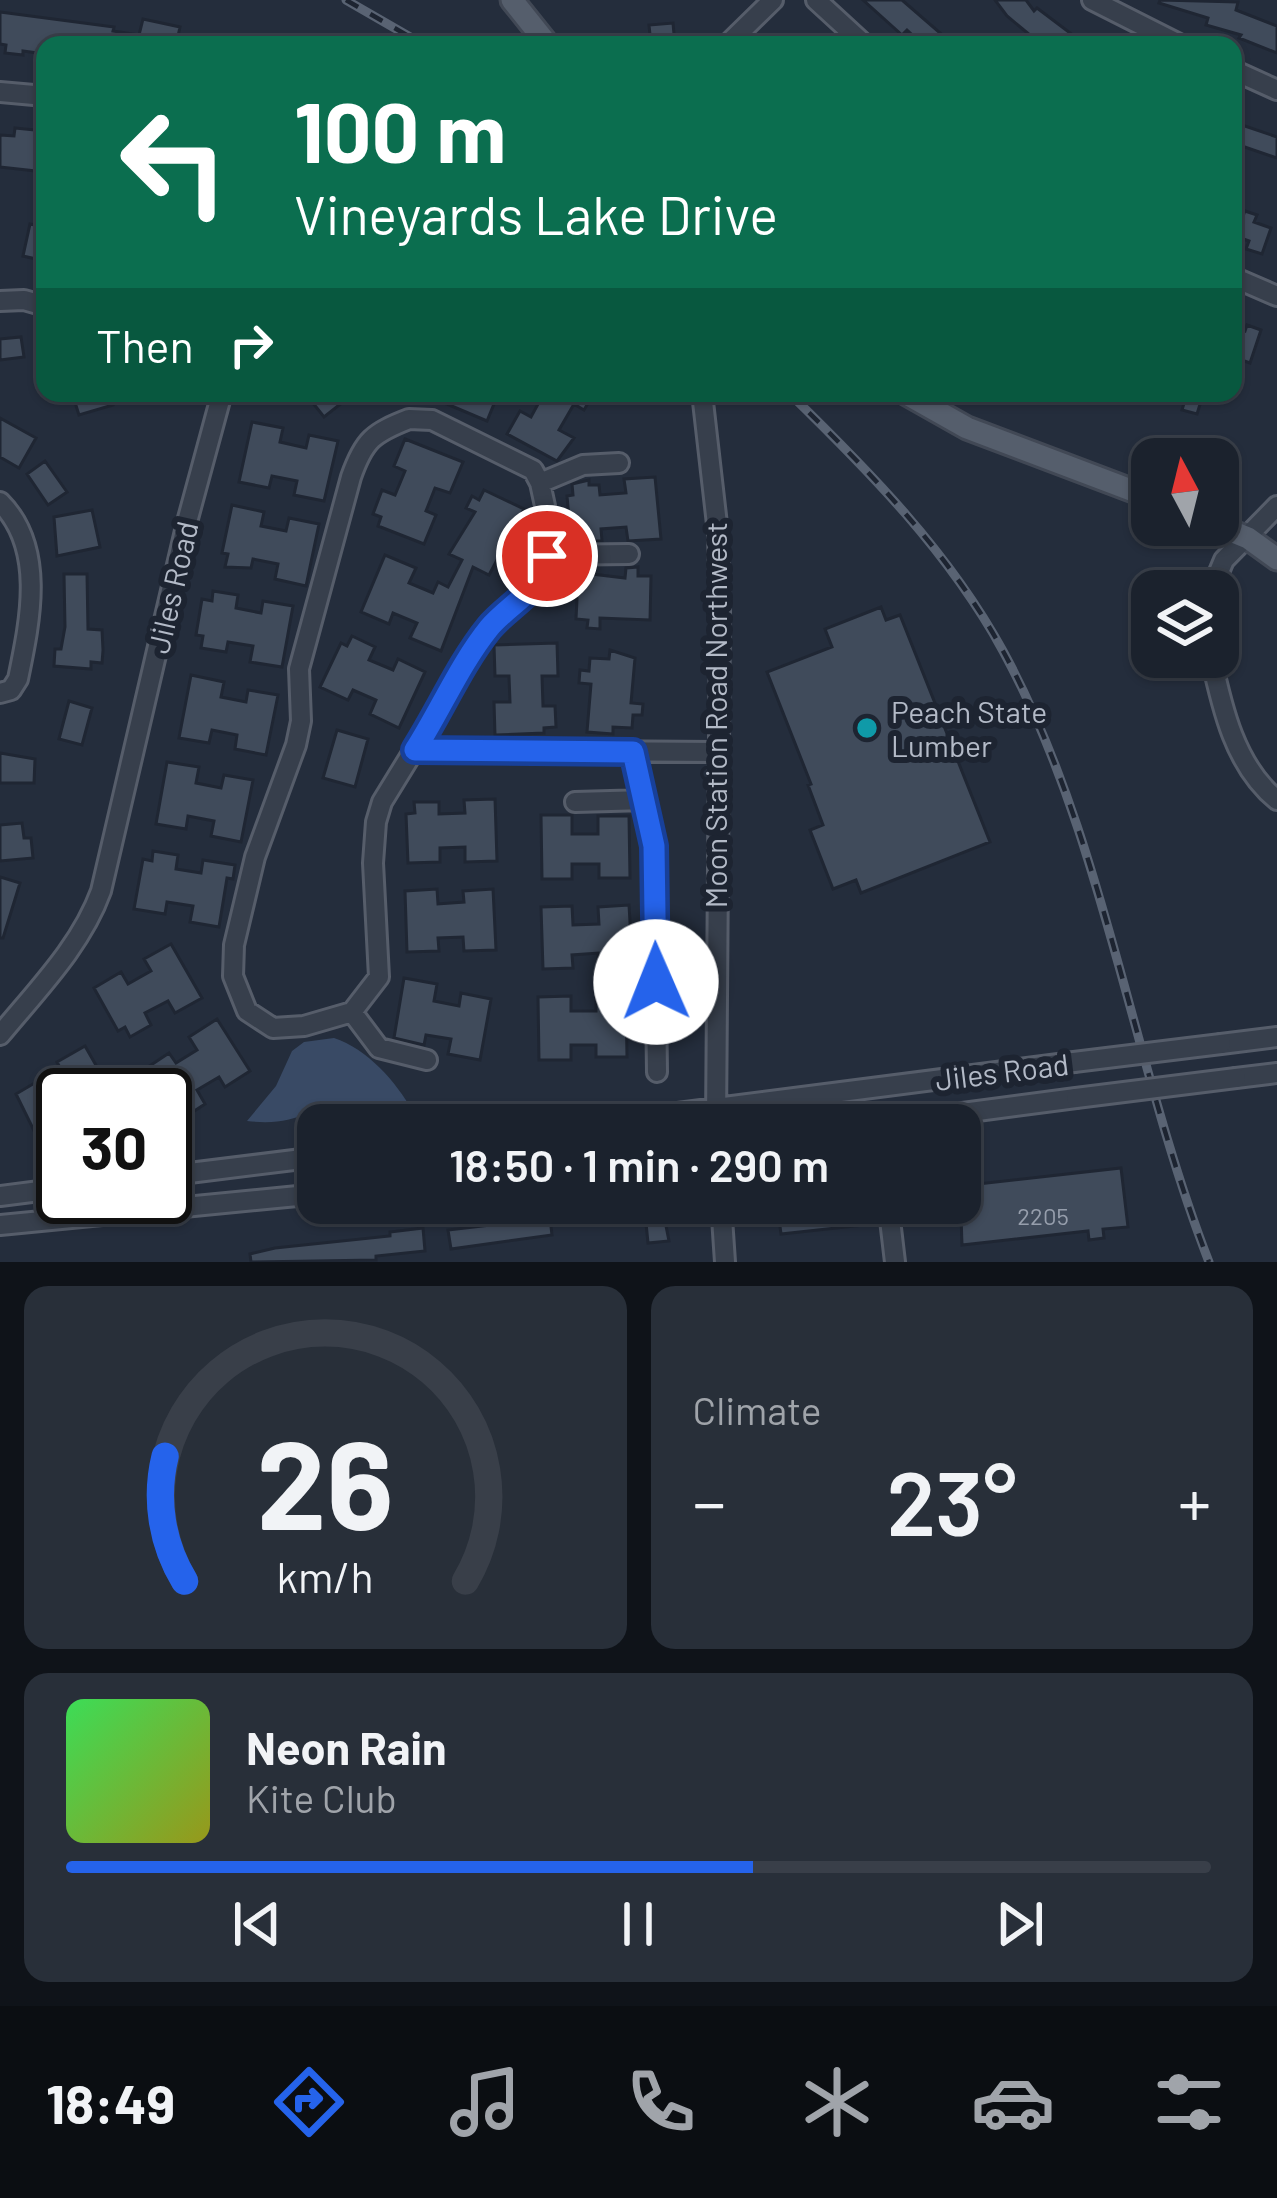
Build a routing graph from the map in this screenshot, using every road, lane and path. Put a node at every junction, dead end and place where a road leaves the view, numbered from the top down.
1 (512, 0) edge
2 (773, 0) edge
3 (815, 0) edge
4 (1092, 0) edge
5 (541, 36) edge
6 (736, 36) edge
7 (856, 36) edge
8 (1163, 36) edge
9 (1242, 74) edge
10 (1277, 90) edge
11 (0, 92) edge
12 (36, 94) edge
13 (1242, 281) edge
14 (1277, 296) edge
15 (0, 301) edge
16 (36, 303) edge
17 (220, 402) edge
18 (703, 402) edge
19 (921, 402) edge
20 (619, 463) dead end
21 (540, 483) junction
22 (1131, 490) edge
23 (0, 502) edge
24 (1277, 506) edge
25 (1239, 534) edge
26 (1248, 538) junction
27 (629, 554) dead end
28 (547, 556) junction
29 (1277, 559) edge
30 (1219, 570) edge
31 (1217, 678) edge
32 (0, 694) edge
33 (415, 750) junction
34 (633, 752) junction
35 (717, 752) junction
36 (646, 800) junction
37 (1277, 800) edge
38 (575, 802) dead end
39 (352, 1012) junction
40 (0, 1035) edge
41 (1277, 1037) edge
42 (427, 1060) dead end
43 (657, 1072) dead end
44 (1277, 1073) edge
45 (716, 1104) edge
46 (801, 1104) edge
47 (981, 1111) edge
48 (297, 1160) edge
49 (192, 1173) edge
50 (36, 1191) edge
51 (0, 1196) edge
52 (297, 1196) edge
53 (722, 1224) edge
54 (890, 1224) edge
55 (0, 1225) edge
56 (725, 1262) edge
57 (895, 1262) edge

1 - 5 main road
2 - 6 street
3 - 7 street
4 - 8 street
9 - 10 street
11 - 12 street
13 - 14 street
15 - 16 street
17 - 40 street, Jiles Road
18 - 35 street, Moon Station Road Northwest
19 - 22 main road
20 - 21 street
21 - 28 street
21 - 39 street
23 - 32 street
24 - 26 street
25 - 26 main road
26 - 29 main road
26 - 30 street
27 - 28 street
28 - 33 street
31 - 37 street
33 - 34 street
33 - 39 street
34 - 35 street
34 - 36 street
35 - 45 street, Moon Station Road Northwest
36 - 38 street
36 - 43 street
39 - 42 street
41 - 46 street, Jiles Road, bridge
44 - 47 street, Jiles Road, bridge
48 - 49 street
50 - 51 street
52 - 55 street
53 - 56 street
54 - 57 street

